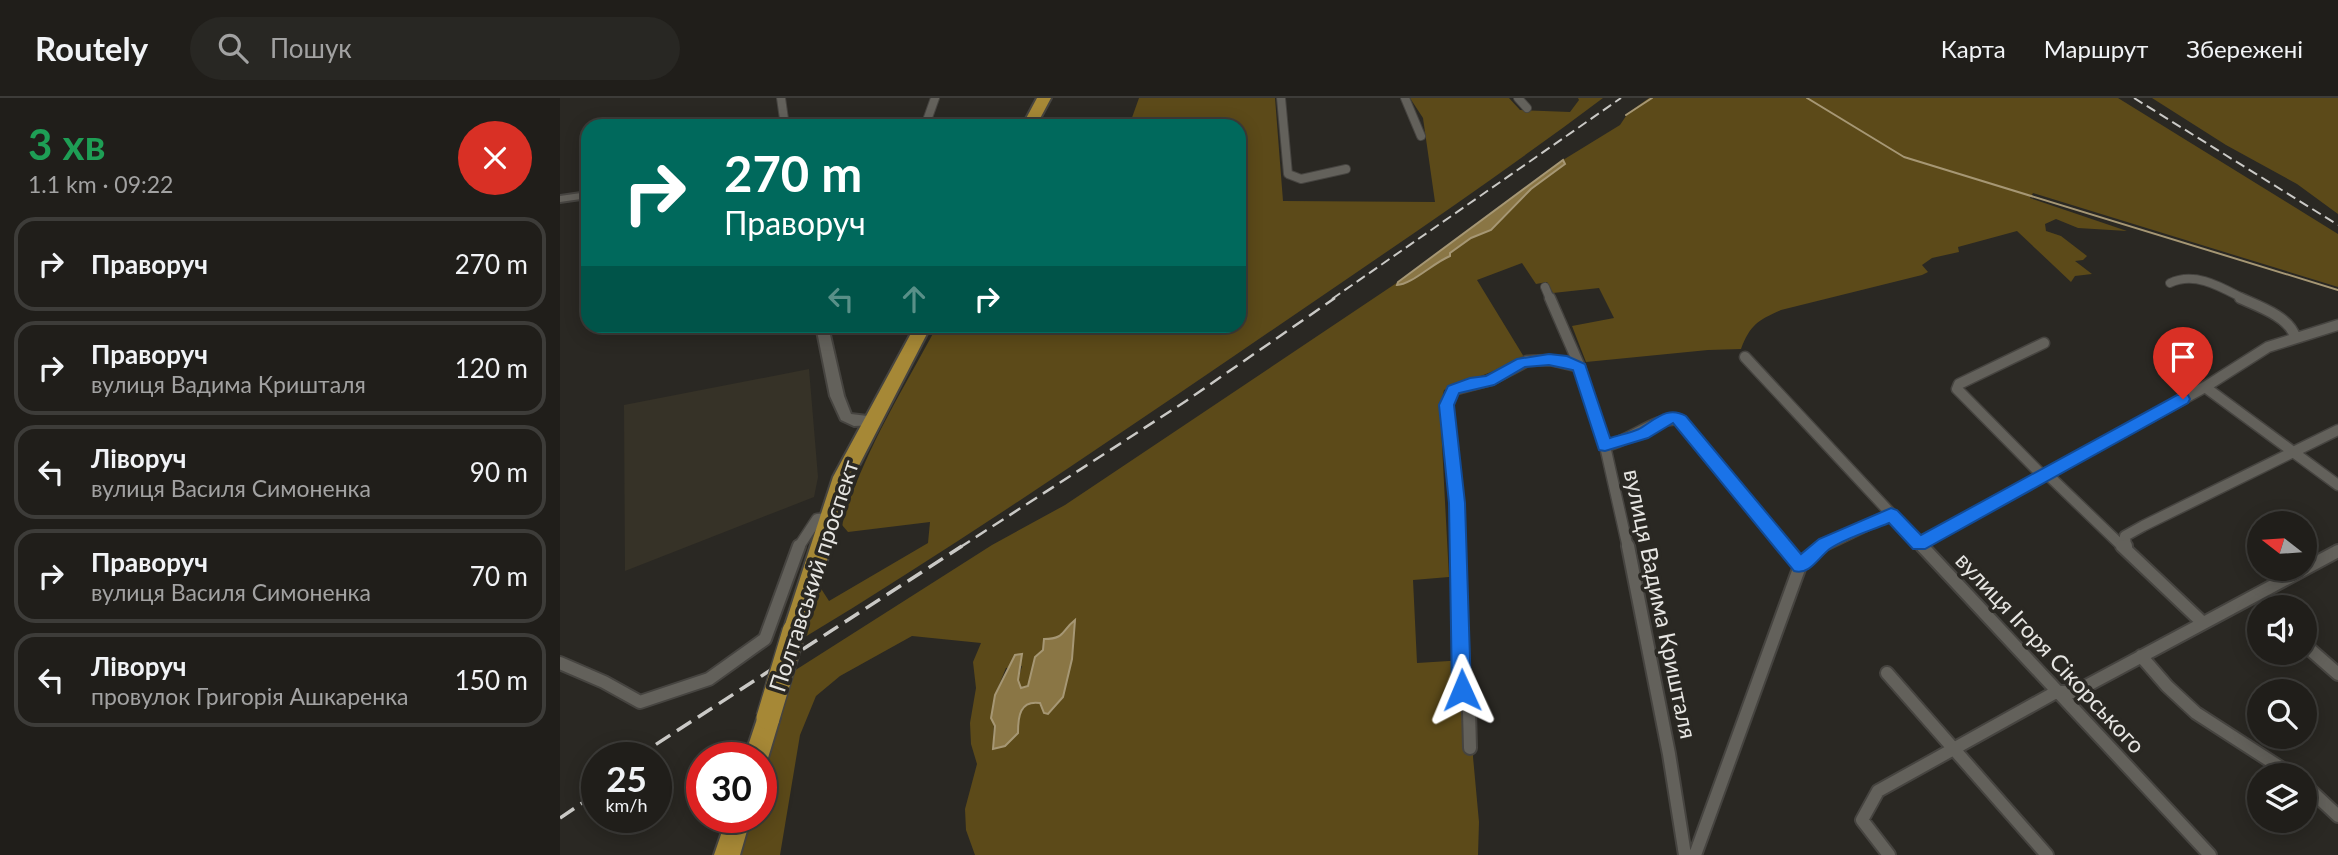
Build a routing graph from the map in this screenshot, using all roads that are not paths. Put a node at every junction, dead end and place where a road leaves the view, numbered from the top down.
1 (781, 98) edge
2 (935, 98) edge
3 (1045, 98) edge
4 (1281, 98) edge
5 (1405, 98) edge
6 (1518, 98) edge
7 (1527, 108) dead end
8 (784, 119) edge
9 (928, 119) edge
10 (1034, 119) edge
11 (1421, 136) dead end
12 (1346, 169) dead end
13 (581, 196) edge
14 (560, 199) edge
15 (2170, 283) dead end
16 (1545, 287) dead end
17 (2338, 325) edge
18 (824, 333) edge
19 (919, 333) edge
20 (2295, 337) junction
21 (2044, 343) dead end
22 (1745, 357) dead end
23 (1580, 367) junction
24 (2205, 387) junction
25 (871, 421) junction
26 (2338, 430) edge
27 (1605, 446) junction
28 (2291, 451) junction
29 (2044, 474) junction
30 (2338, 485) edge
31 (1891, 514) junction
32 (829, 518) junction
33 (1919, 544) junction
34 (2126, 549) junction
35 (2338, 551) edge
36 (1800, 566) junction
37 (2269, 595) edge
38 (2247, 606) edge
39 (2203, 623) junction
40 (2141, 656) junction
41 (2317, 656) edge
42 (560, 663) edge
43 (1888, 673) dead end
44 (2338, 674) edge
45 (2056, 692) junction
46 (761, 742) edge
47 (1470, 747) dead end
48 (1955, 750) junction
49 (2272, 763) edge
50 (2317, 796) edge
51 (2338, 816) edge
52 (733, 833) edge
53 (727, 855) edge
54 (1685, 855) edge
55 (1695, 855) edge
56 (1889, 855) edge
57 (2047, 855) edge
58 (2210, 855) edge

1 - 8 street
2 - 9 street
3 - 10 highway
4 - 12 street
5 - 11 street
6 - 7 street
13 - 14 street
15 - 20 street
16 - 23 street, вулиця Вадима Кришталя
17 - 20 street
18 - 25 street
19 - 25 highway, Полтавський проспект
20 - 24 street
21 - 29 street
22 - 31 street, вулиця Ігоря Сікорського
23 - 27 street, вулиця Вадима Кришталя
23 - 47 street
24 - 28 street
24 - 29 street
25 - 32 highway, Полтавський проспект
26 - 28 street
27 - 36 street
27 - 54 street, вулиця Вадима Кришталя
28 - 30 street
28 - 34 street
29 - 33 street
29 - 34 street
31 - 33 street, вулиця Ігоря Сікорського
31 - 36 street
32 - 42 street
32 - 46 highway, Полтавський проспект, bridge
33 - 45 street, вулиця Ігоря Сікорського
34 - 39 street
35 - 37 street
36 - 55 street
38 - 39 street
39 - 40 street
40 - 45 street
40 - 49 street
41 - 44 street
43 - 48 street
45 - 48 street
45 - 58 street, вулиця Ігоря Сікорського
48 - 56 street
48 - 57 street
50 - 51 street
52 - 53 highway

